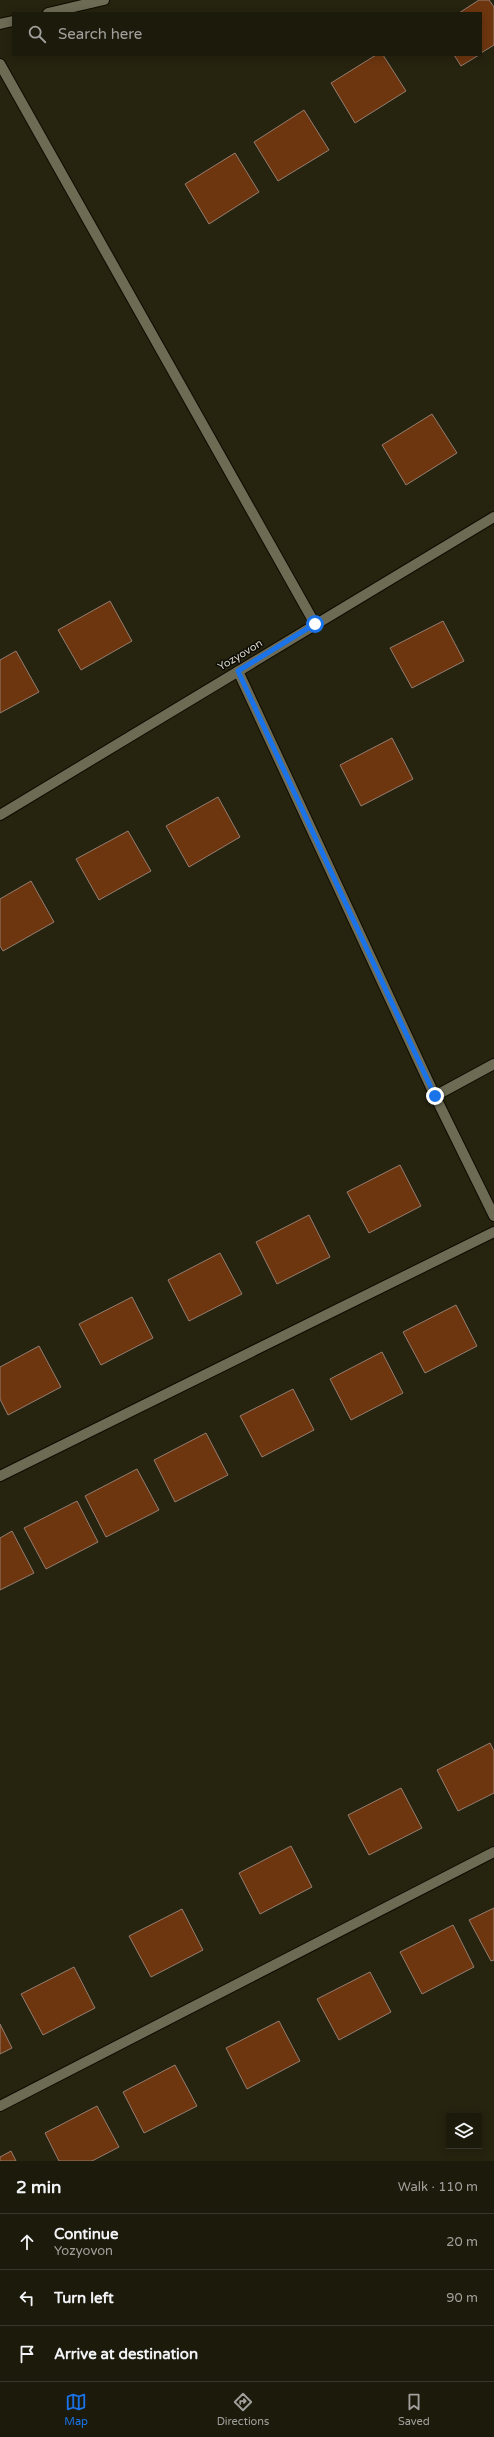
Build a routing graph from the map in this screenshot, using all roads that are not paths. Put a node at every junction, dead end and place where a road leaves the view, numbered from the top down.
1 (104, 0) edge
2 (52, 12) edge
3 (12, 21) edge
4 (0, 24) edge
5 (0, 64) edge
6 (494, 517) edge
7 (315, 624) junction
8 (238, 671) junction
9 (0, 815) edge
10 (494, 1064) edge
11 (435, 1096) junction
12 (494, 1216) edge
13 (494, 1232) edge
14 (0, 1476) edge
15 (494, 1852) edge
16 (0, 2106) edge

1 - 2 street
3 - 4 street
5 - 7 street
6 - 7 street, Yozyovon
7 - 8 street, Yozyovon
8 - 9 street, Yozyovon
8 - 11 street
10 - 11 street
11 - 12 street
13 - 14 street
15 - 16 street

